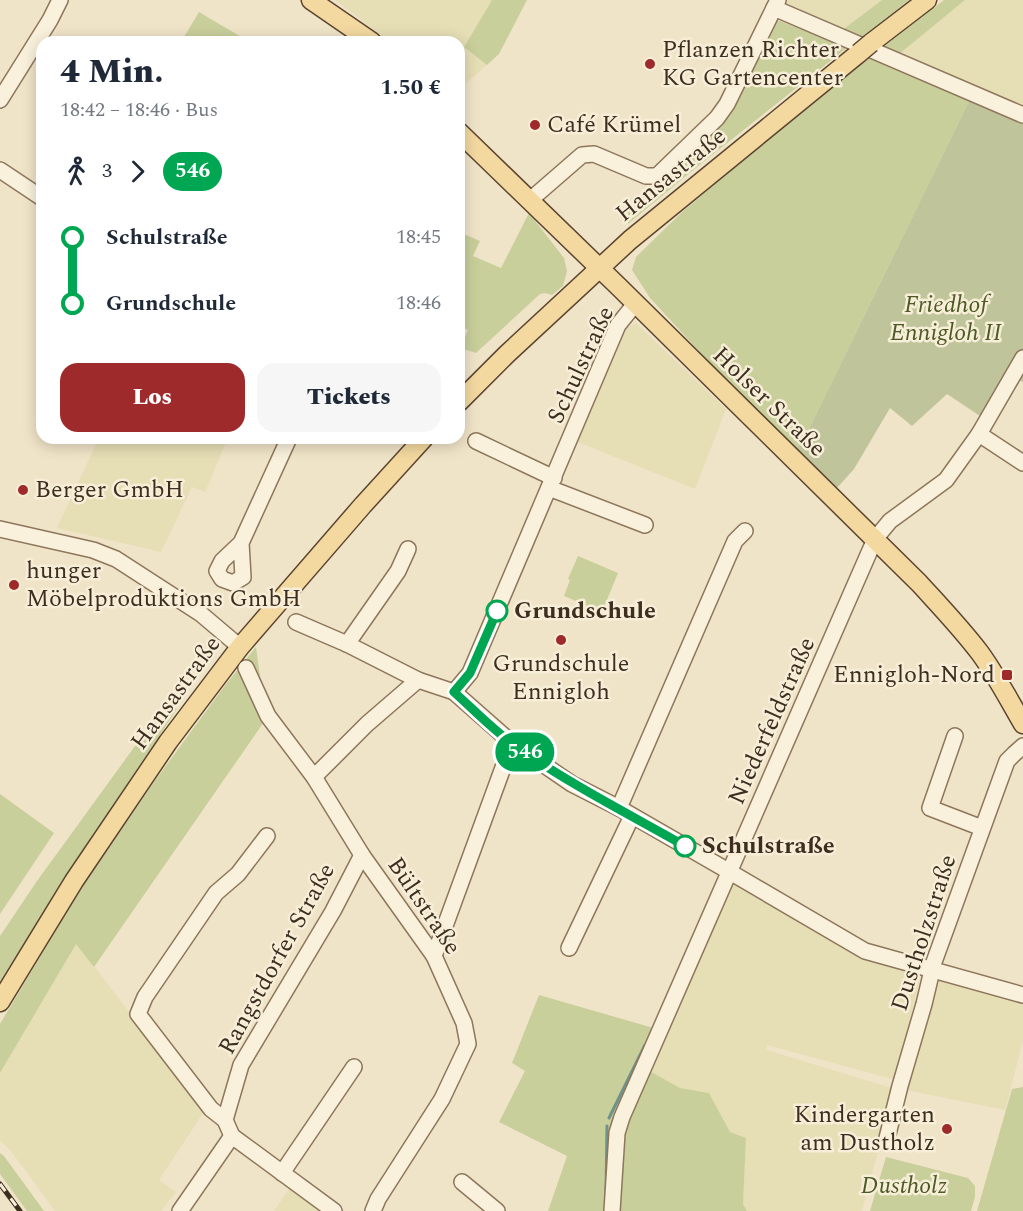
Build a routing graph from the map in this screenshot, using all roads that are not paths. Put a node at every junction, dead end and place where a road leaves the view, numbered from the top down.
1 (60, 0) edge
2 (311, 0) edge
3 (927, 0) edge
4 (776, 4) edge
5 (40, 36) edge
6 (363, 36) edge
7 (36, 42) edge
8 (0, 100) edge
9 (1023, 115) edge
10 (465, 138) edge
11 (0, 170) edge
12 (36, 194) edge
13 (530, 201) junction
14 (599, 268) junction
15 (635, 304) junction
16 (1023, 358) edge
17 (465, 396) edge
18 (979, 434) junction
19 (476, 441) dead end
20 (286, 444) edge
21 (419, 444) edge
22 (1023, 463) edge
23 (551, 483) junction
24 (645, 525) dead end
25 (0, 529) edge
26 (745, 531) dead end
27 (875, 539) junction
28 (241, 543) dead end
29 (408, 549) dead end
30 (296, 622) dead end
31 (347, 644) junction
32 (240, 647) junction
33 (246, 668) dead end
34 (424, 682) junction
35 (454, 692) junction
36 (1021, 716) edge
37 (955, 736) dead end
38 (512, 743) junction
39 (1023, 747) edge
40 (314, 777) junction
41 (626, 812) junction
42 (982, 828) junction
43 (267, 836) dead end
44 (362, 855) junction
45 (730, 872) junction
46 (569, 948) dead end
47 (434, 956) junction
48 (932, 970) junction
49 (1023, 995) edge
50 (0, 1002) edge
51 (354, 1067) dead end
52 (225, 1120) junction
53 (232, 1137) junction
54 (886, 1142) dead end
55 (282, 1173) junction
56 (462, 1182) dead end
57 (180, 1211) edge
58 (334, 1211) edge
59 (373, 1211) edge
60 (496, 1211) edge
61 (612, 1211) edge

1 - 5 street
2 - 6 main road
3 - 14 main road, Hansastraße
4 - 9 street
4 - 13 street
7 - 8 street
10 - 13 main road, Holser Straße
11 - 12 street
13 - 14 main road, Holser Straße
14 - 15 main road, Holser Straße
14 - 17 main road, Hansastraße
15 - 23 street, Schulstraße
15 - 27 main road, Holser Straße
16 - 18 street, Niederfeldstraße
18 - 22 street
18 - 27 street, Niederfeldstraße
19 - 23 street
20 - 28 street
21 - 32 main road, Hansastraße
23 - 24 street
23 - 35 street, Schulstraße
25 - 32 street
26 - 41 street
27 - 36 main road, Holser Straße
27 - 45 street, Niederfeldstraße
29 - 31 street
30 - 31 street
31 - 34 street
32 - 50 main road, Hansastraße
33 - 40 street, Bültstraße
34 - 35 street
34 - 40 street
35 - 38 street
37 - 42 street
38 - 41 street
38 - 47 street
39 - 42 street, Dustholzstraße
40 - 44 street, Bültstraße
41 - 45 street
41 - 46 street
42 - 48 street, Dustholzstraße
43 - 52 street
44 - 47 street, Bültstraße
44 - 52 street, Rangstdorfer Straße
45 - 48 street
45 - 61 street, Niederfeldstraße
47 - 59 street, Bültstraße
48 - 49 street
48 - 54 street, Dustholzstraße
51 - 55 street
52 - 53 street
53 - 55 street
53 - 57 street
55 - 58 street
56 - 60 street

